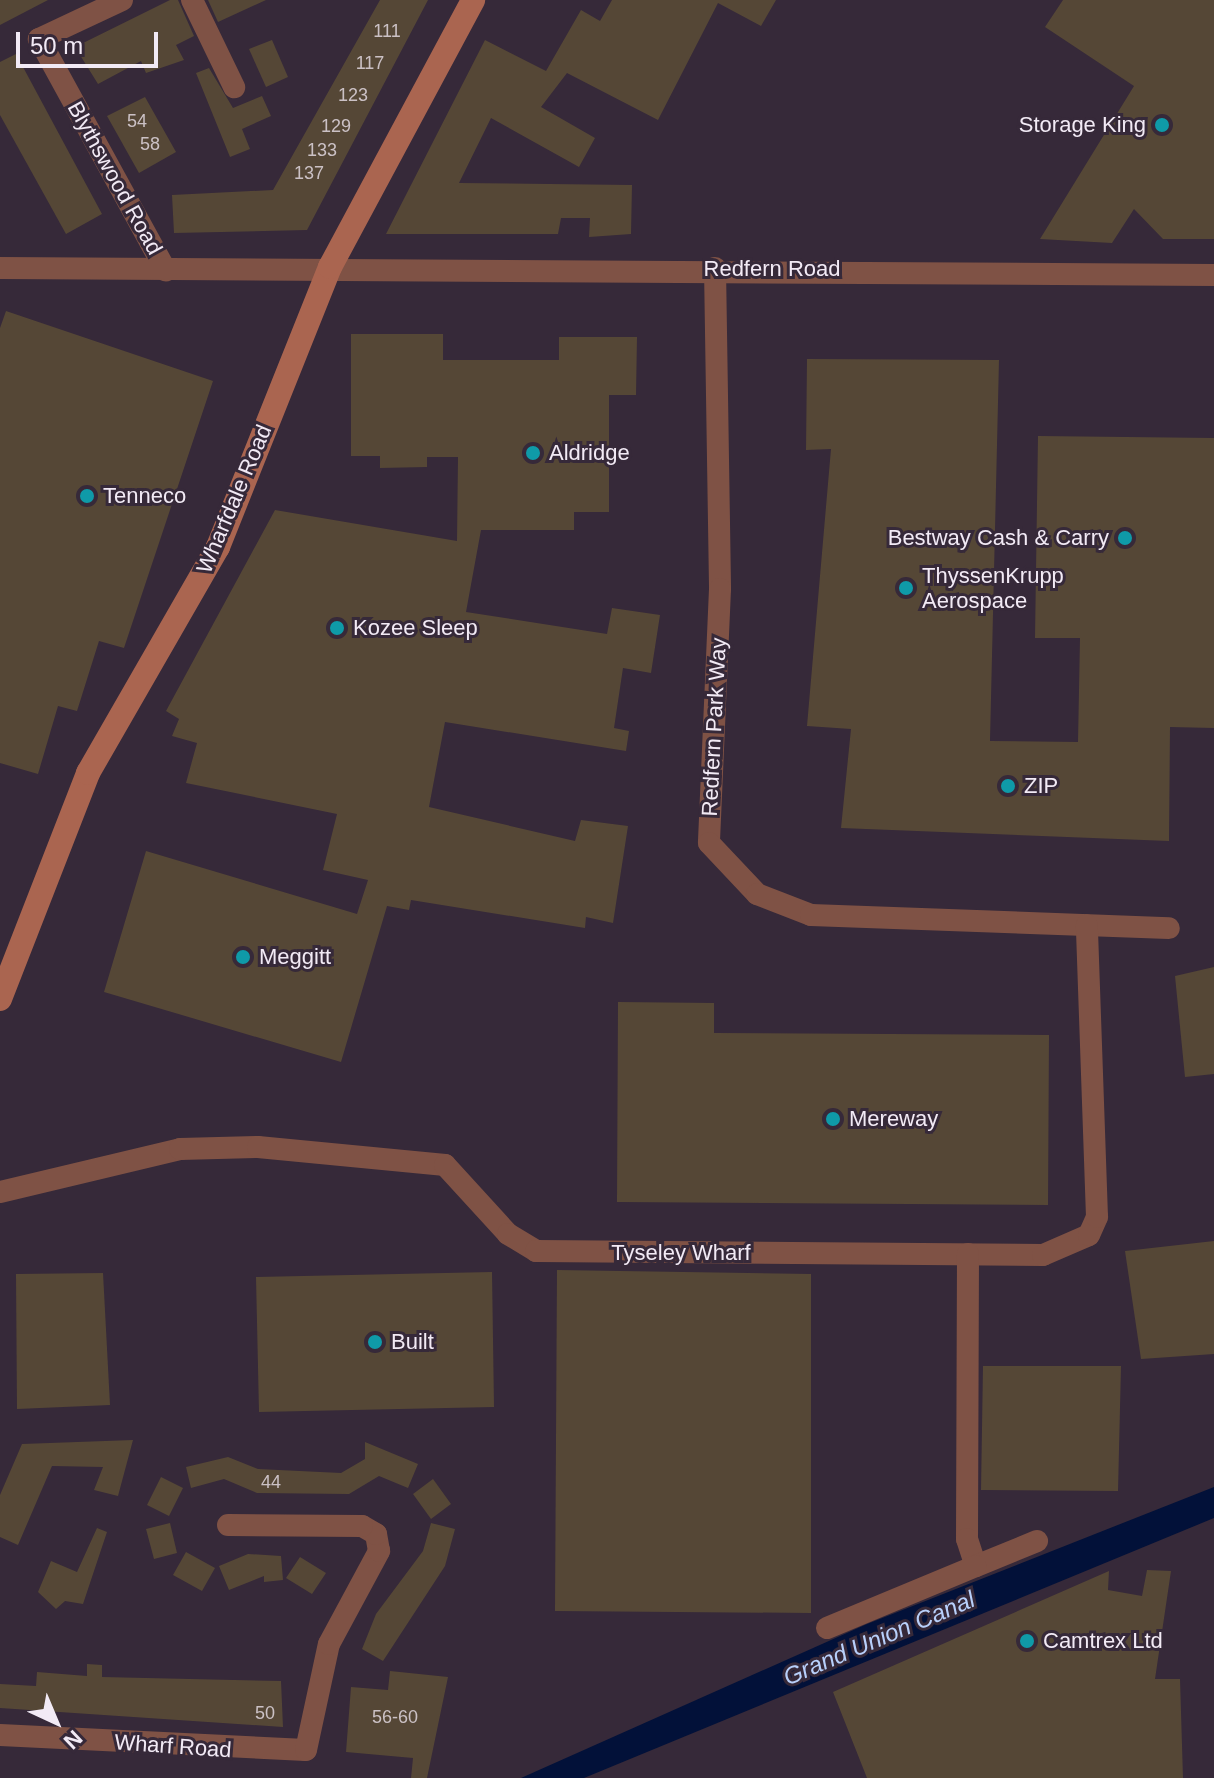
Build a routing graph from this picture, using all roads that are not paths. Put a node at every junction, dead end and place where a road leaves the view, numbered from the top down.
1 (122, 0) edge
2 (192, 0) edge
3 (473, 0) edge
4 (234, 87) dead end
5 (330, 267) junction
6 (0, 268) edge
7 (715, 268) junction
8 (166, 271) junction
9 (1214, 275) edge
10 (1087, 925) junction
11 (1169, 928) dead end
12 (0, 999) edge
13 (0, 1192) edge
14 (968, 1254) junction
15 (228, 1525) dead end
16 (1037, 1541) dead end
17 (976, 1566) junction
18 (827, 1628) dead end
19 (0, 1735) edge

1 - 8 street, Blythswood Road
2 - 4 street
3 - 5 main road, Wharfdale Road
5 - 7 street, Redfern Road
5 - 8 street, Redfern Road
5 - 12 main road, Wharfdale Road
6 - 8 street, Redfern Road
7 - 9 street, Redfern Road
7 - 10 street, Redfern Park Way
10 - 11 street, Redfern Park Way
10 - 14 street, Tyseley Wharf
13 - 14 street, Tyseley Wharf
14 - 17 street
15 - 19 street, Wharf Road
16 - 17 street
17 - 18 street

